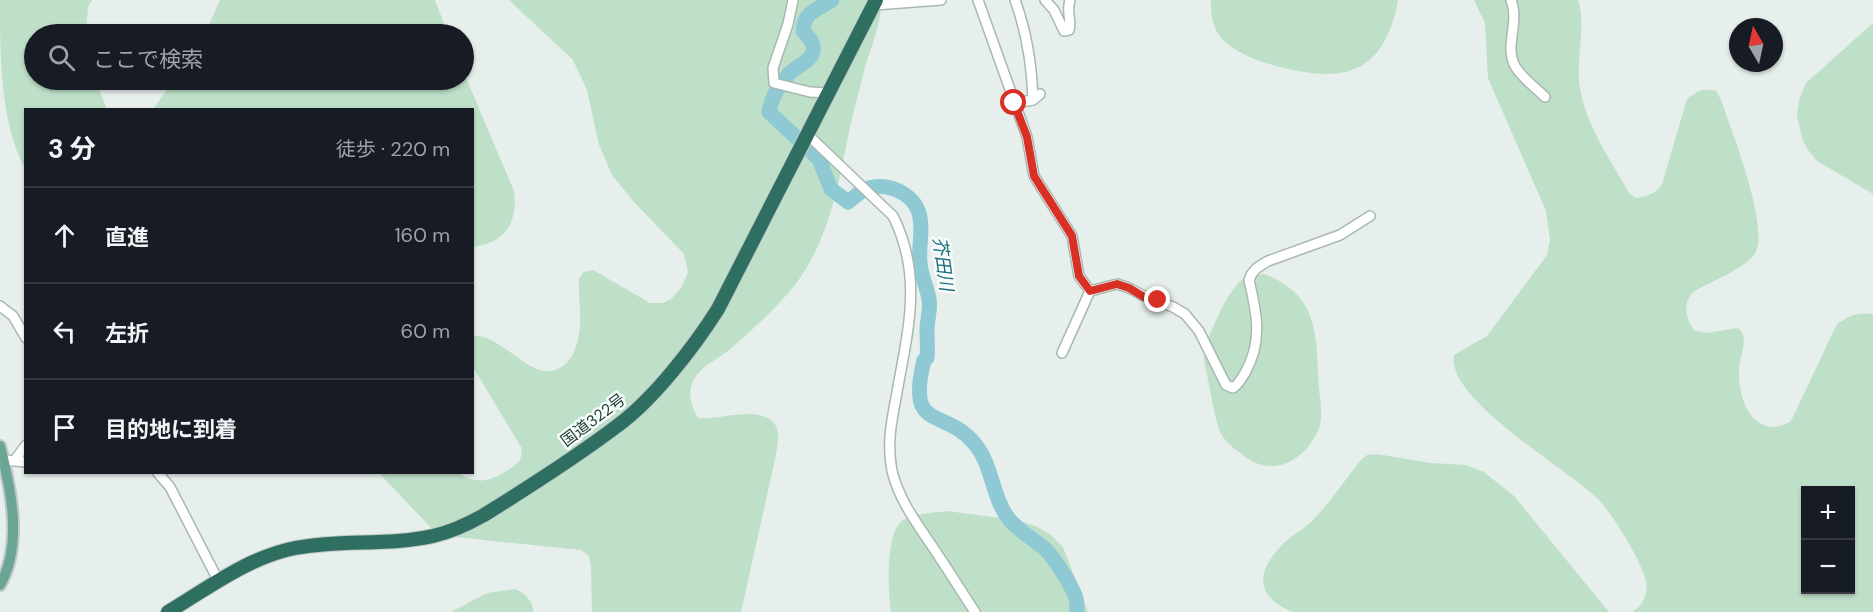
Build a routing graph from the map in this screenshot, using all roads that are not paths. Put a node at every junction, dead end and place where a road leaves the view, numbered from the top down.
1 (793, 0) edge
2 (941, 0) edge
3 (978, 0) edge
4 (1016, 0) edge
5 (1044, 0) edge
6 (1070, 0) edge
7 (1511, 0) edge
8 (876, 2) edge
9 (829, 93) junction
10 (1545, 96) dead end
11 (1014, 103) junction
12 (806, 138) junction
13 (1370, 216) dead end
14 (1090, 291) junction
15 (0, 306) edge
16 (24, 335) edge
17 (1062, 353) dead end
18 (0, 446) edge
19 (24, 446) edge
20 (6, 460) edge
21 (24, 462) edge
22 (159, 474) edge
23 (219, 582) junction
24 (0, 585) edge
25 (168, 612) edge
26 (975, 612) edge

1 - 9 street
2 - 8 street
3 - 11 street
4 - 11 street
5 - 6 street
7 - 10 street
8 - 9 highway, 国道322号
9 - 12 highway, 国道322号
11 - 14 street
12 - 23 highway, 国道322号
12 - 26 street
13 - 14 street
14 - 17 street
15 - 16 street
18 - 20 main road
19 - 20 street
20 - 21 street
20 - 24 main road
22 - 23 street
23 - 25 highway, 国道322号

